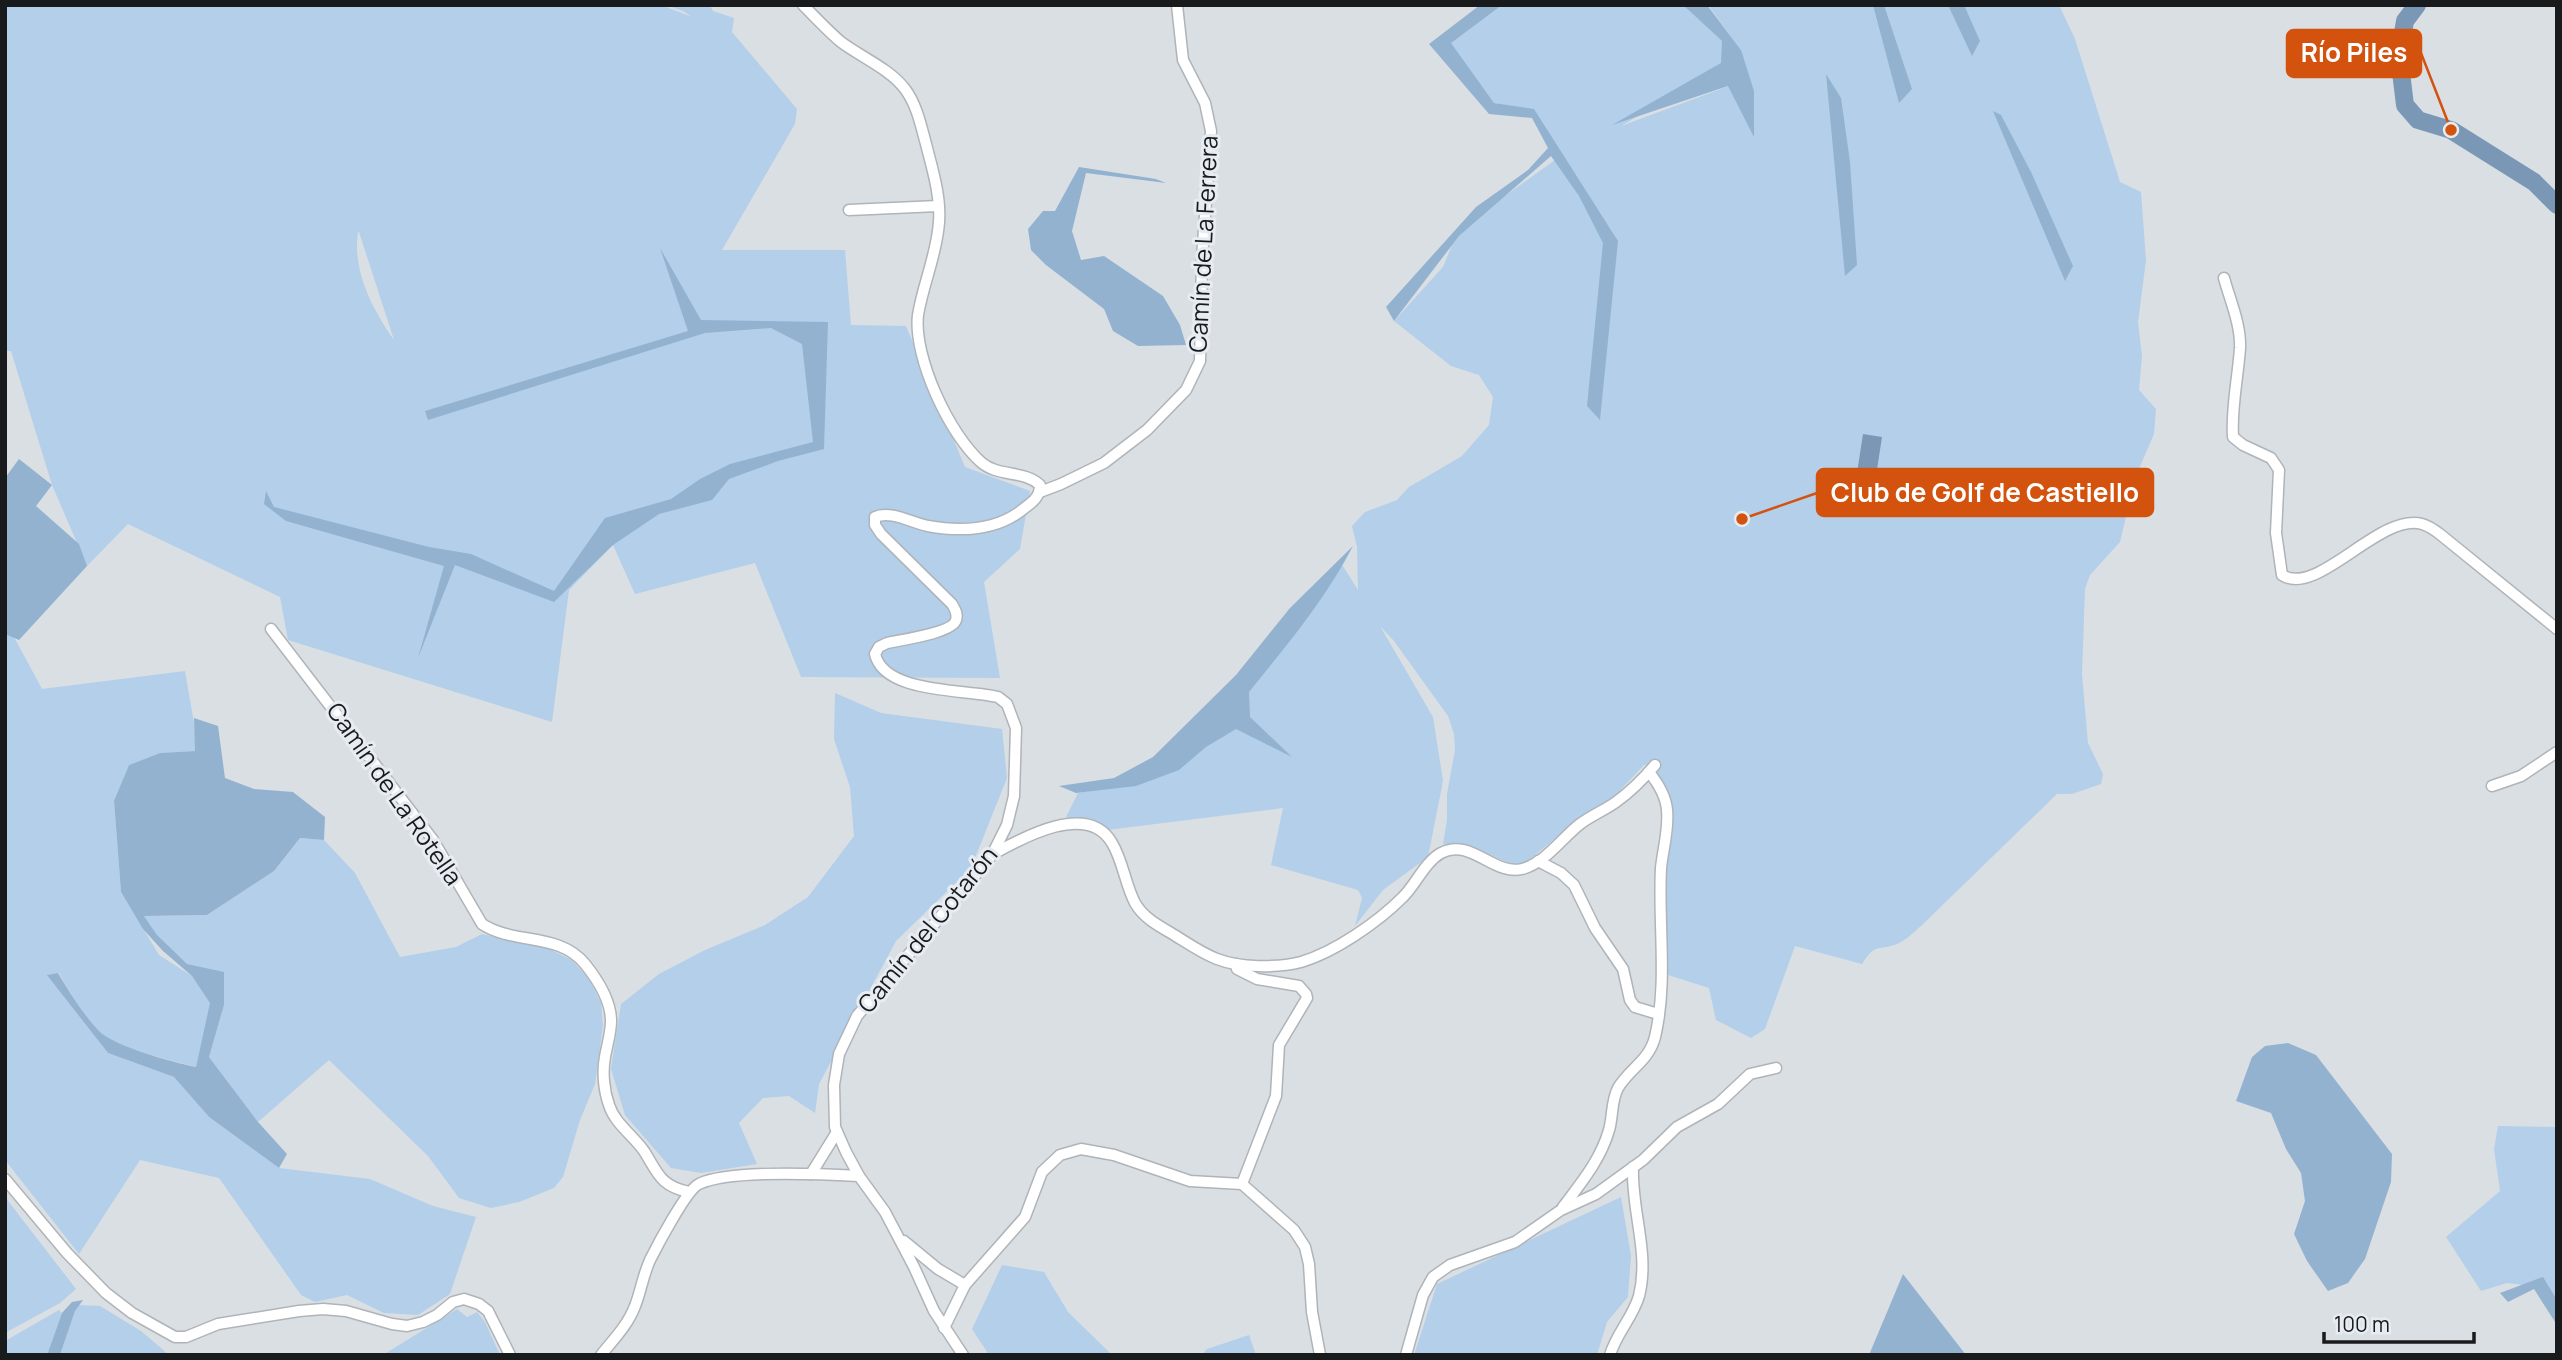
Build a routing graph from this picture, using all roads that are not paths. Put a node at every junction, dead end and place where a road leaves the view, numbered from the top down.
1 (803, 5) edge
2 (1177, 5) edge
3 (938, 206) junction
4 (849, 210) dead end
5 (2224, 278) dead end
6 (1040, 492) junction
7 (271, 629) dead end
8 (2557, 629) edge
9 (2557, 752) edge
10 (2492, 786) dead end
11 (992, 855) junction
12 (1538, 861) junction
13 (1236, 964) junction
14 (1658, 1014) junction
15 (1776, 1068) dead end
16 (837, 1132) junction
17 (1633, 1167) junction
18 (811, 1174) junction
19 (859, 1176) junction
20 (5, 1179) edge
21 (1242, 1184) junction
22 (689, 1192) junction
23 (1561, 1210) junction
24 (897, 1236) junction
25 (965, 1285) junction
26 (944, 1328) junction
27 (510, 1355) edge
28 (601, 1355) edge
29 (963, 1355) edge
30 (1320, 1355) edge
31 (1406, 1355) edge
32 (1610, 1355) edge

1 - 3 street
2 - 6 street, Camín de La Ferrera
3 - 4 street
3 - 6 street
5 - 8 street
6 - 11 street, Camín del Cotarón
7 - 22 street, Camín de La Rotella
9 - 10 street
11 - 13 street
11 - 16 street, Camín del Cotarón
12 - 13 street
12 - 14 street
12 - 14 street
13 - 21 street
14 - 23 street
15 - 17 street
16 - 18 street
16 - 19 street, Camín del Cotarón
17 - 23 street
17 - 32 street
18 - 19 street
18 - 22 street
19 - 24 street, Camín del Cotarón
20 - 27 street
21 - 25 street
21 - 30 street
22 - 28 street
23 - 31 street
24 - 25 street
24 - 26 street, Camín del Cotarón
25 - 26 street
26 - 29 street, Camín del Cotarón

